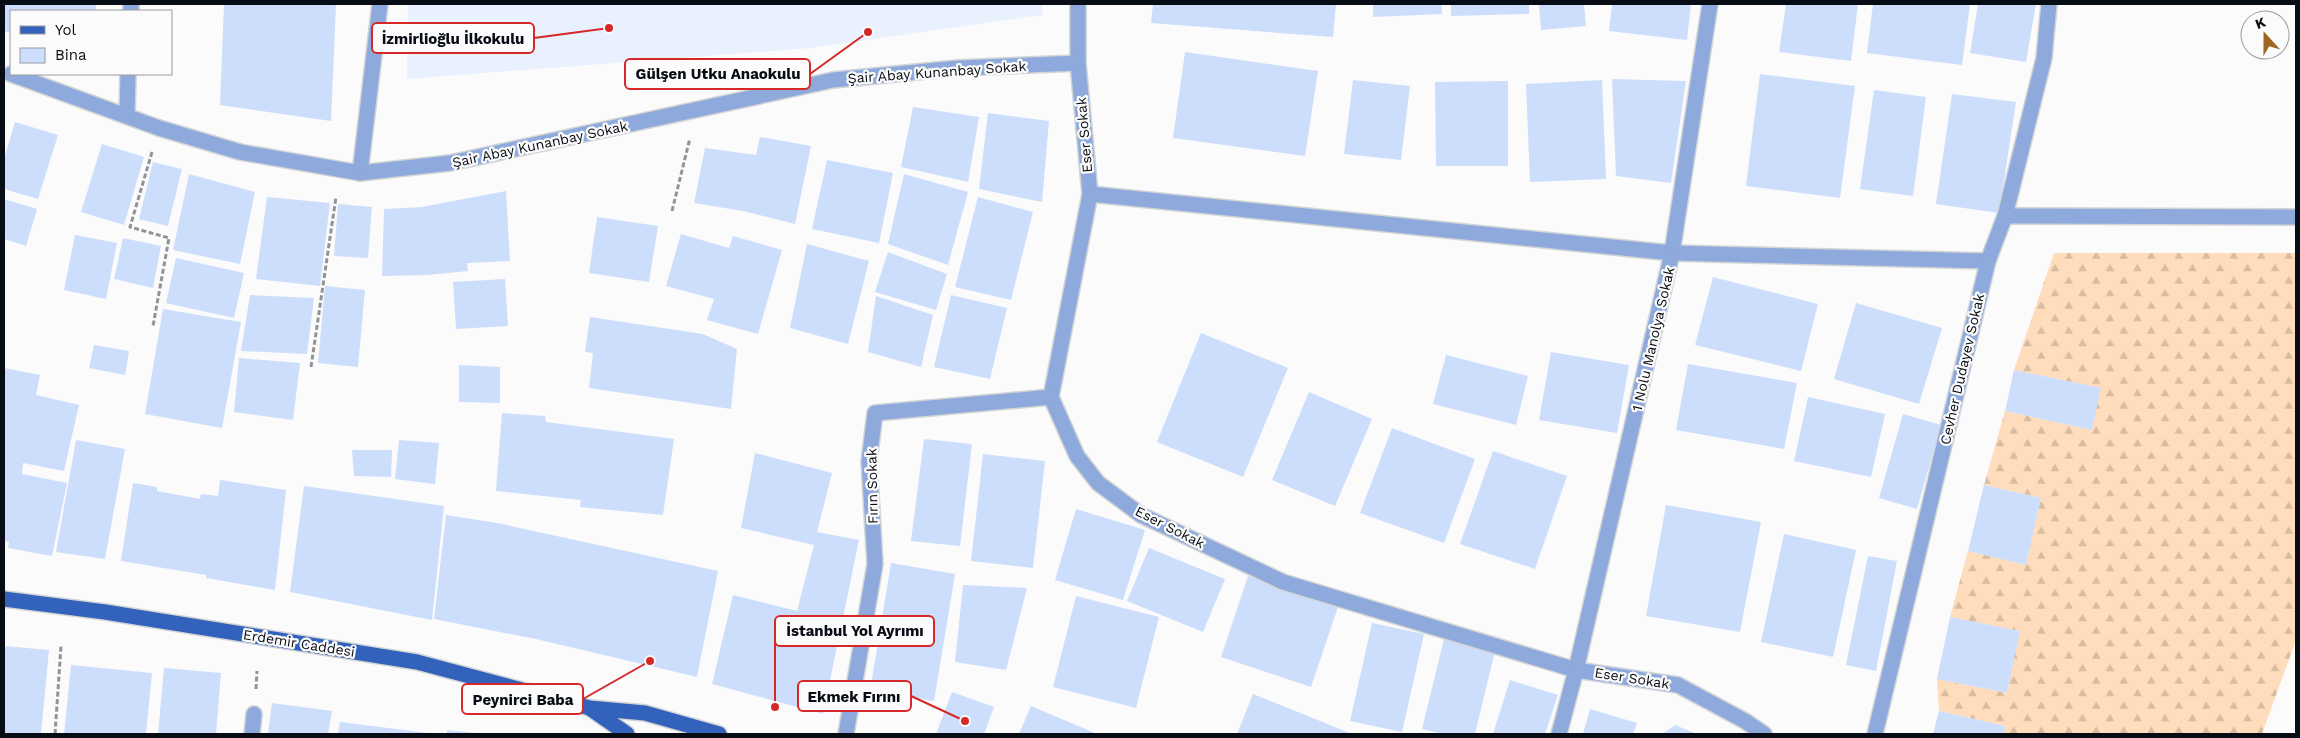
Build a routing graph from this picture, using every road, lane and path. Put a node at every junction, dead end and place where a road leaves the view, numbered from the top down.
1 (380, 4) edge
2 (1078, 4) edge
3 (1710, 4) edge
4 (2049, 4) edge
5 (1078, 63) junction
6 (14, 75) edge
7 (128, 75) edge
8 (127, 116) junction
9 (687, 147) dead end
10 (151, 154) dead end
11 (360, 172) junction
12 (1090, 194) junction
13 (336, 197) dead end
14 (672, 211) dead end
15 (2006, 216) junction
16 (2296, 217) edge
17 (1672, 253) junction
18 (1988, 261) junction
19 (153, 326) dead end
20 (311, 367) dead end
21 (1051, 397) junction
22 (4, 599) edge
23 (61, 646) dead end
24 (1576, 670) junction
25 (590, 708) junction
26 (254, 714) dead end
27 (55, 734) edge
28 (252, 734) edge
29 (627, 734) edge
30 (719, 734) edge
31 (846, 734) edge
32 (1559, 734) edge
33 (1764, 734) edge
34 (1875, 734) edge

1 - 11 street
2 - 5 street, Eser Sokak
3 - 17 street, 1 Nolu Manolya Sokak
4 - 15 street, Cevher Dudayev Sokak
5 - 11 street, Şair Abay Kunanbay Sokak
5 - 12 street, Eser Sokak
6 - 8 street, Şair Abay Kunanbay Sokak
7 - 8 street
8 - 11 street, Şair Abay Kunanbay Sokak
9 - 14 path
10 - 19 path
12 - 17 street
12 - 21 street, Eser Sokak
13 - 20 path
15 - 16 street
15 - 18 street, Cevher Dudayev Sokak
17 - 18 street
17 - 24 street, 1 Nolu Manolya Sokak
18 - 34 street, Cevher Dudayev Sokak
21 - 24 street, Eser Sokak
21 - 31 street, Fırın Sokak
22 - 25 main road, Erdemir Caddesi
23 - 27 path
24 - 32 street, Eser Sokak
24 - 33 street, Eser Sokak
25 - 29 main road, Erdemir Caddesi
25 - 30 main road, Erdemir Caddesi
26 - 28 street

